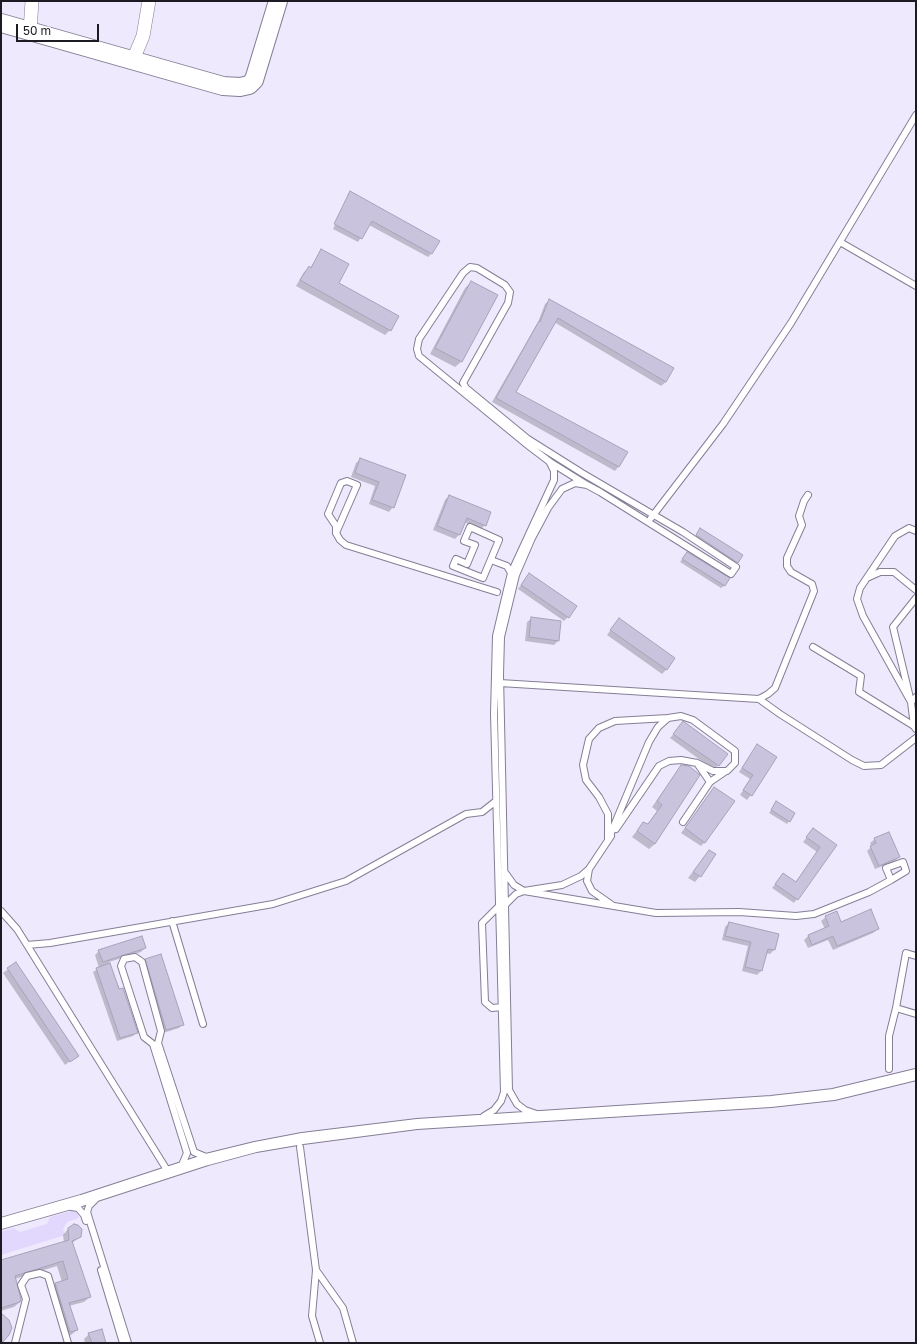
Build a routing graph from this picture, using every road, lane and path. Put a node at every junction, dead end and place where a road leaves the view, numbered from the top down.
1 (32, 1) edge
2 (149, 1) edge
3 (278, 1) edge
4 (1, 23) edge
5 (30, 31) junction
6 (133, 60) junction
7 (916, 116) edge
8 (840, 242) junction
9 (916, 286) edge
10 (550, 462) junction
11 (587, 485) junction
12 (808, 495) dead end
13 (650, 518) junction
14 (916, 531) edge
15 (336, 533) junction
16 (491, 560) junction
17 (515, 563) junction
18 (507, 566) junction
19 (511, 573) junction
20 (868, 578) junction
21 (506, 590) junction
22 (916, 590) edge
23 (497, 592) junction
24 (916, 598) edge
25 (504, 602) junction
26 (813, 647) dead end
27 (500, 683) junction
28 (916, 696) edge
29 (759, 699) junction
30 (911, 702) junction
31 (668, 718) junction
32 (915, 727) edge
33 (916, 738) edge
34 (697, 763) junction
35 (727, 771) junction
36 (710, 782) junction
37 (496, 801) junction
38 (683, 822) dead end
39 (608, 840) junction
40 (589, 869) junction
41 (504, 870) junction
42 (891, 880) dead end
43 (524, 891) junction
44 (502, 906) junction
45 (613, 906) junction
46 (1, 911) edge
47 (172, 922) junction
48 (27, 945) junction
49 (916, 956) edge
50 (507, 1000) junction
51 (502, 1007) junction
52 (896, 1008) junction
53 (916, 1014) edge
54 (203, 1024) dead end
55 (889, 1069) junction
56 (916, 1072) edge
57 (897, 1076) junction
58 (916, 1077) edge
59 (881, 1080) junction
60 (539, 1114) junction
61 (482, 1117) junction
62 (548, 1118) junction
63 (476, 1123) junction
64 (305, 1141) junction
65 (290, 1143) junction
66 (300, 1147) junction
67 (206, 1157) junction
68 (182, 1165) junction
69 (167, 1170) junction
70 (97, 1198) junction
71 (70, 1206) junction
72 (1, 1221) edge
73 (1, 1226) edge
74 (316, 1270) junction
75 (15, 1343) edge
76 (68, 1343) edge
77 (123, 1343) edge
78 (128, 1343) edge
79 (320, 1343) edge
80 (353, 1343) edge

1 - 5 street
2 - 6 street
3 - 6 street
4 - 5 street
5 - 6 street
7 - 8 lane
8 - 9 lane
8 - 13 lane
10 - 11 lane
10 - 13 lane
10 - 17 lane
11 - 13 lane
11 - 27 lane
12 - 29 lane
13 - 13 lane
14 - 20 lane
15 - 15 lane
15 - 23 lane
16 - 16 lane
16 - 18 lane
17 - 18 lane
17 - 19 lane
18 - 19 lane
19 - 21 lane
20 - 22 lane
20 - 30 lane
21 - 23 lane
21 - 25 lane
23 - 25 lane
24 - 30 lane
25 - 37 lane
26 - 32 lane
27 - 29 lane
27 - 41 lane
28 - 30 lane
29 - 33 lane
30 - 32 lane
31 - 35 lane
31 - 39 lane
31 - 39 lane
34 - 35 lane
34 - 36 lane
34 - 39 lane
35 - 36 lane
36 - 38 lane
37 - 44 lane
37 - 47 lane
39 - 40 lane
40 - 43 lane
40 - 45 lane
41 - 43 lane
41 - 44 lane
42 - 45 lane
43 - 44 lane
43 - 45 lane
44 - 50 lane
44 - 51 lane
44 - 51 lane
46 - 48 lane
47 - 48 lane
47 - 54 lane
48 - 69 lane
49 - 52 lane
50 - 51 lane
50 - 60 lane
51 - 61 lane
52 - 53 lane
52 - 55 lane
55 - 57 lane
55 - 59 lane
56 - 57 lane
57 - 59 lane
58 - 62 lane
59 - 60 lane
60 - 61 lane
60 - 62 lane
61 - 63 lane
61 - 67 lane
62 - 63 lane
63 - 64 lane
64 - 65 lane
64 - 66 lane
65 - 66 lane
65 - 70 lane
66 - 74 lane
67 - 68 lane
67 - 68 lane
68 - 69 lane
69 - 72 lane
70 - 71 lane
70 - 78 lane
71 - 73 lane
71 - 77 lane
74 - 79 lane
74 - 80 lane
75 - 76 lane

